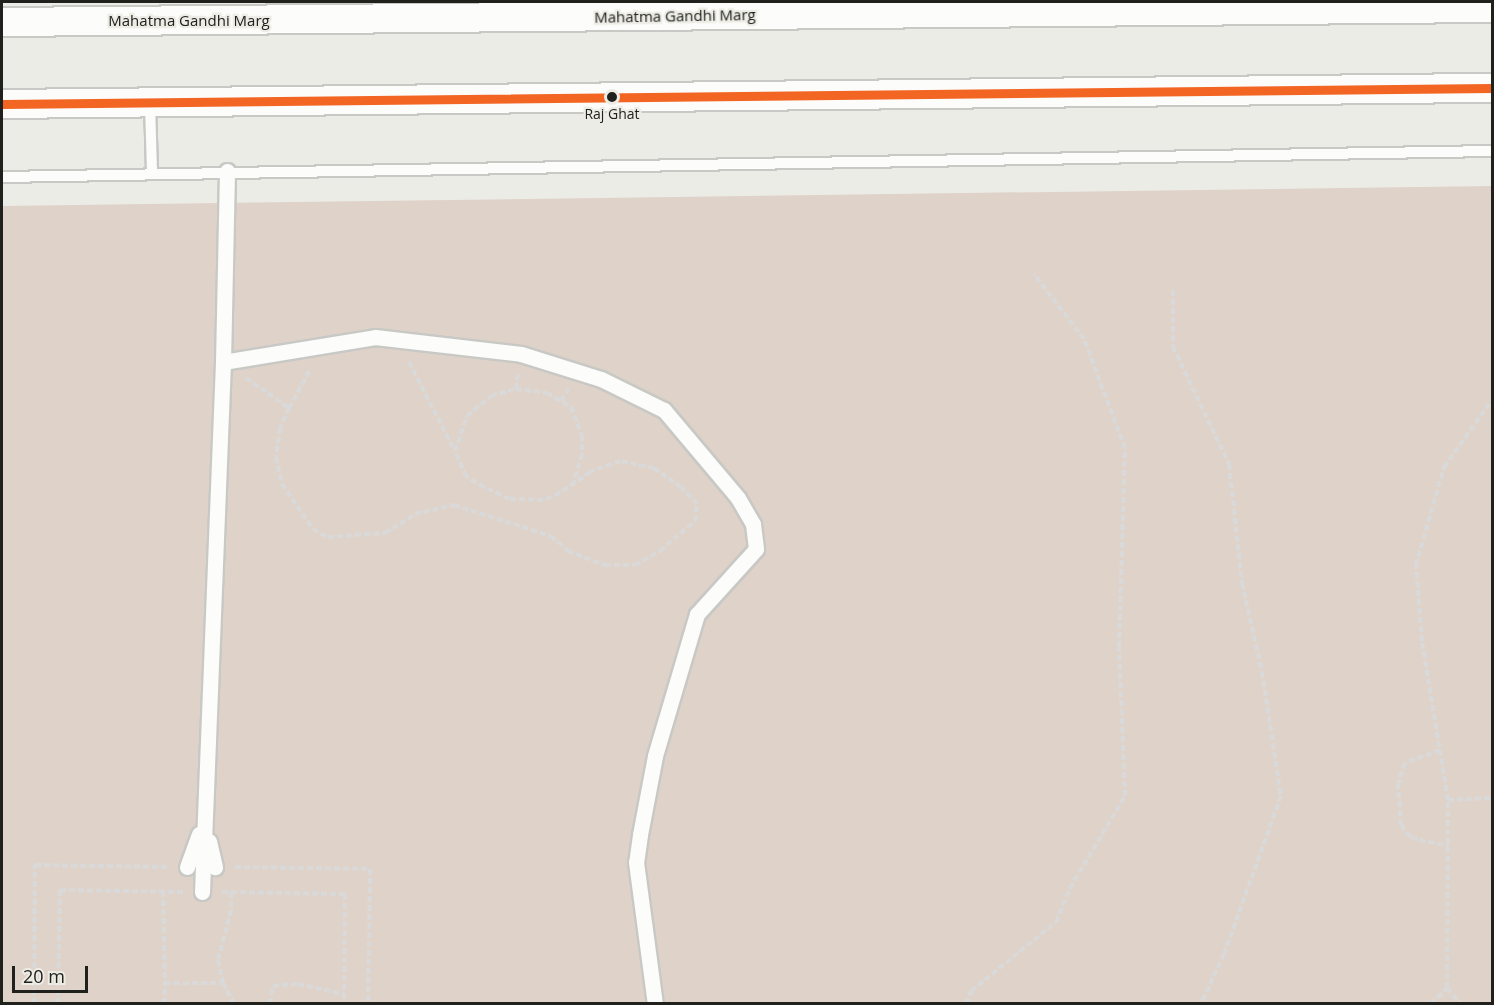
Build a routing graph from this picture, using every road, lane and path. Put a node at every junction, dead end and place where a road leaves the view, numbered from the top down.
1 (1492, 8) edge
2 (2, 22) edge
3 (1492, 88) edge
4 (150, 102) junction
5 (2, 104) edge
6 (1492, 151) edge
7 (227, 171) junction
8 (152, 173) junction
9 (2, 177) edge
10 (1034, 274) dead end
11 (1173, 290) dead end
12 (396, 337) junction
13 (322, 346) junction
14 (224, 362) junction
15 (1492, 400) edge
16 (289, 408) junction
17 (455, 451) junction
18 (574, 482) junction
19 (1440, 750) junction
20 (1492, 798) edge
21 (1448, 800) junction
22 (204, 823) junction
23 (1448, 846) junction
24 (187, 867) joint
25 (215, 867) joint
26 (163, 891) junction
27 (202, 892) junction
28 (231, 892) junction
29 (165, 983) junction
30 (223, 983) junction
31 (1447, 988) junction
32 (344, 994) junction
33 (34, 1004) edge
34 (58, 1004) edge
35 (164, 1004) edge
36 (234, 1004) edge
37 (270, 1004) edge
38 (344, 1004) edge
39 (368, 1004) edge
40 (655, 1004) edge
41 (966, 1004) edge
42 (1201, 1004) edge
43 (1431, 1004) edge
44 (1461, 1004) edge

1 - 2 main road, Mahatma Gandhi Marg
3 - 4 main road
4 - 5 main road
4 - 8 lane
6 - 7 lane
7 - 8 lane
7 - 14 street
8 - 9 lane
10 - 41 path
11 - 42 path
12 - 13 street
12 - 17 path
12 - 40 street
13 - 14 street
13 - 16 path
14 - 16 path
14 - 22 street
15 - 19 path
16 - 18 path
17 - 18 path
17 - 18 path
19 - 21 path
19 - 23 path
20 - 21 path
21 - 23 path
22 - 24 street
22 - 25 street
22 - 27 street
23 - 31 path
24 - 33 path
25 - 39 path
26 - 27 path
26 - 29 path
26 - 34 path
27 - 28 path
28 - 30 path
28 - 32 path
29 - 30 path
29 - 35 path
30 - 36 path
31 - 43 path
31 - 44 path
32 - 37 path
32 - 38 path

